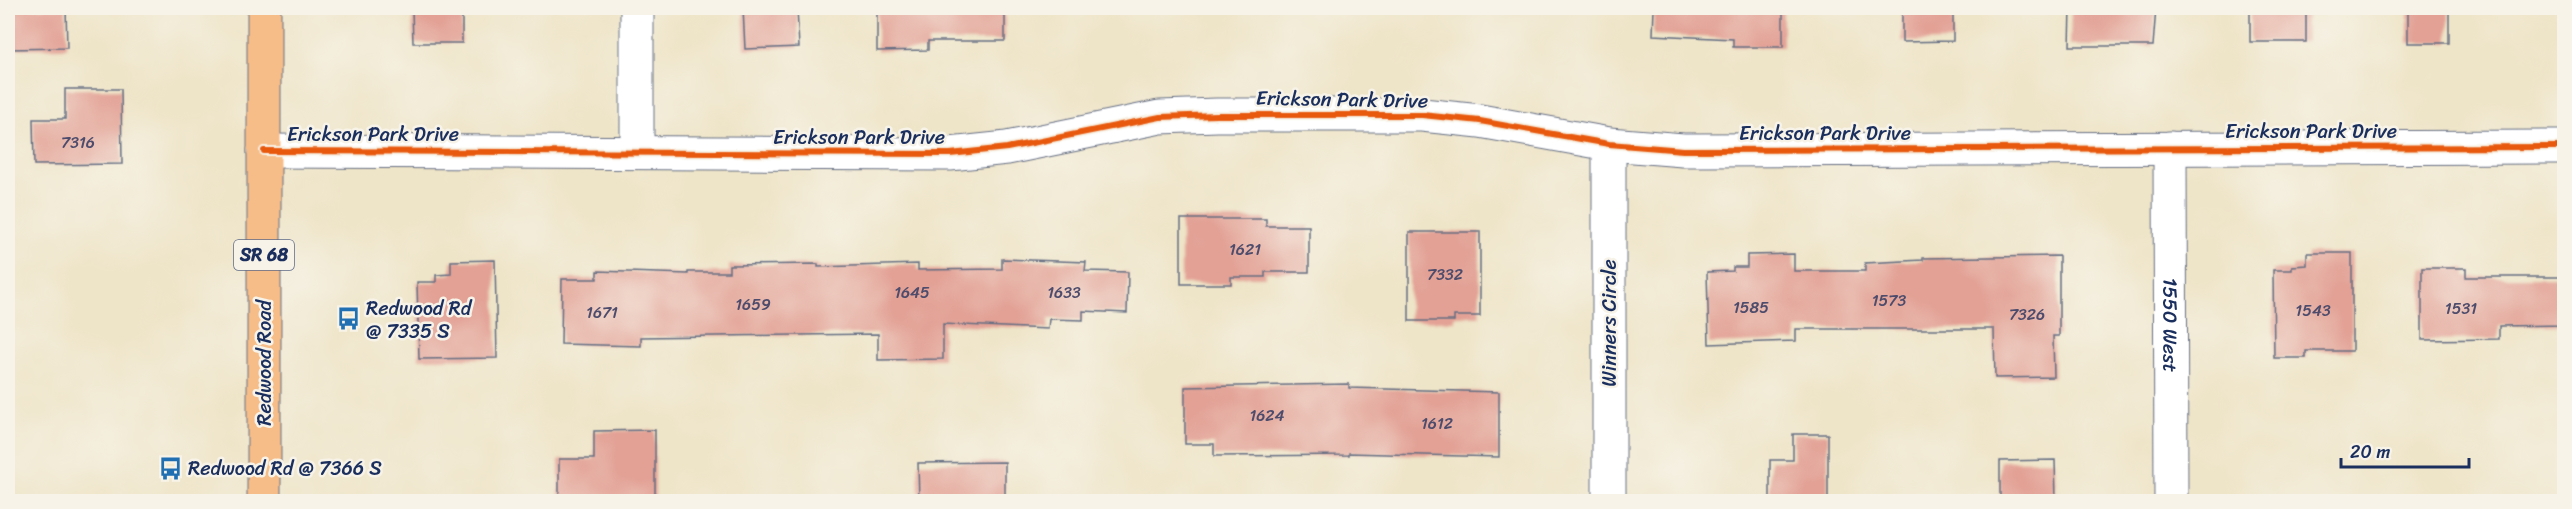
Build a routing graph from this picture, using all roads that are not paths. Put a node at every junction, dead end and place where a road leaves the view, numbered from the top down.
1 (264, 8) edge
2 (637, 8) edge
3 (1609, 144) junction
4 (2565, 147) edge
5 (2170, 148) junction
6 (264, 150) junction
7 (636, 152) junction
8 (264, 501) edge
9 (1609, 501) edge
10 (2171, 501) edge

1 - 6 main road, Redwood Road / SR 68
2 - 7 street
3 - 5 street, Erickson Park Drive
3 - 7 street, Erickson Park Drive
3 - 9 street, Winners Circle
4 - 5 street, Erickson Park Drive
5 - 10 street, 1550 West
6 - 7 street, Erickson Park Drive
6 - 8 main road, Redwood Road / SR 68

